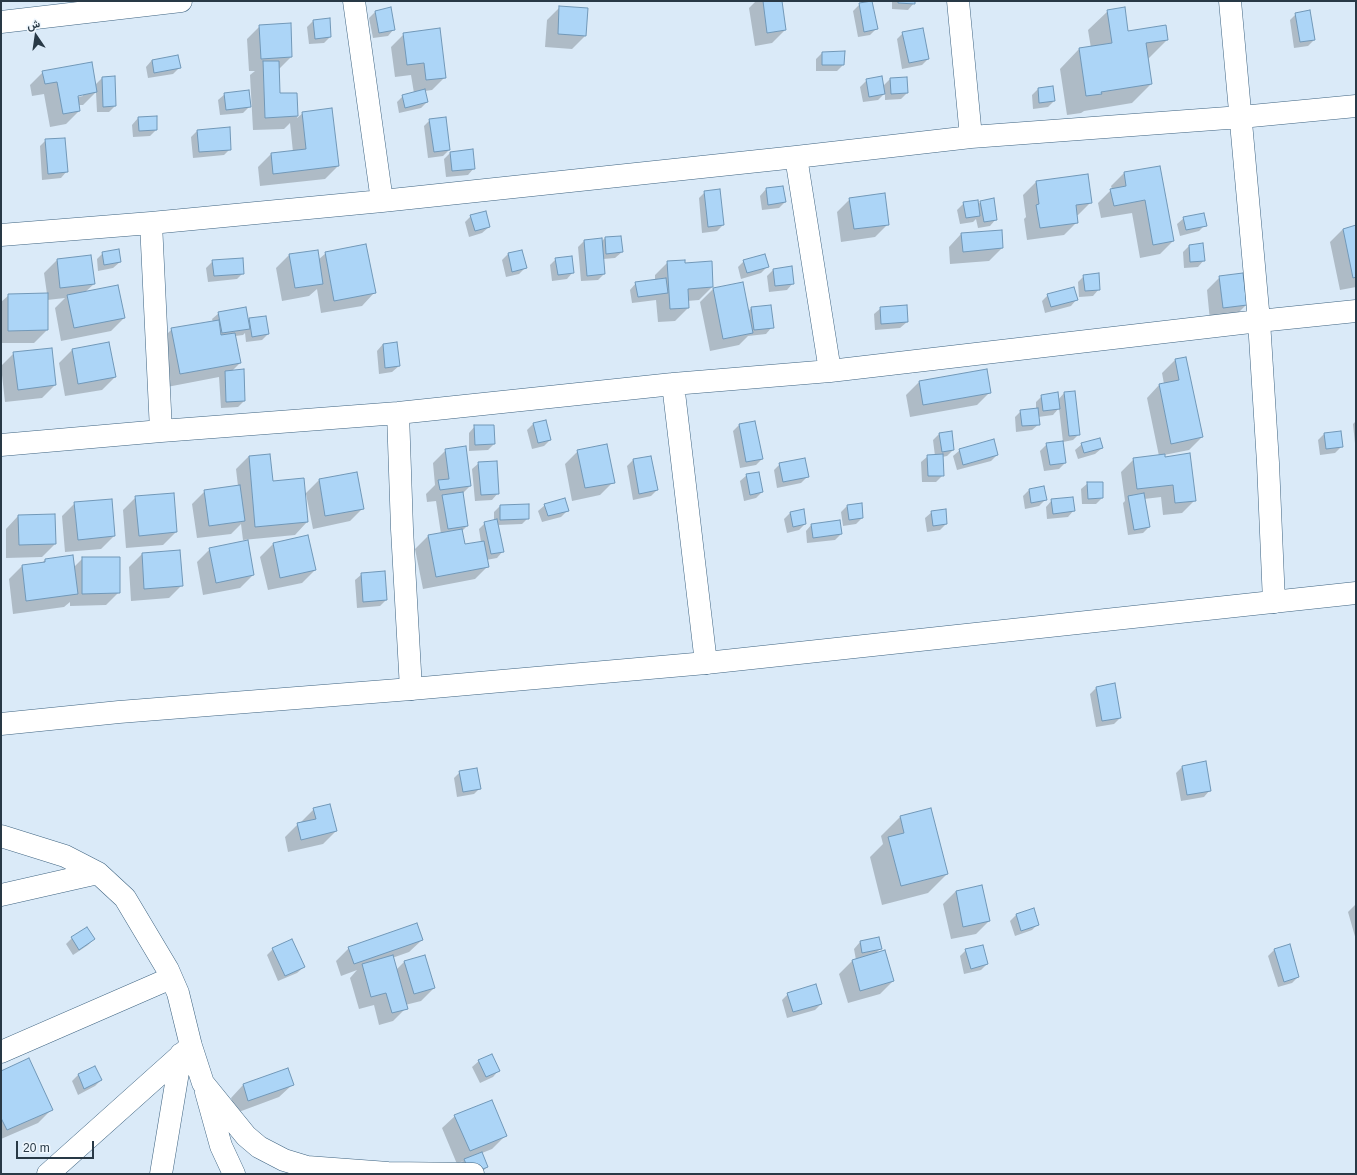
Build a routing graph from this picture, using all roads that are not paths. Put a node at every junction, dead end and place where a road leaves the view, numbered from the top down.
1 (181, 1) edge
2 (354, 1) edge
3 (958, 1) edge
4 (1230, 1) edge
5 (111, 5) edge
6 (1, 22) edge
7 (1356, 106) edge
8 (1241, 118) junction
9 (971, 137) junction
10 (796, 157) junction
11 (382, 201) junction
12 (151, 223) junction
13 (1, 236) edge
14 (1356, 311) edge
15 (1259, 321) junction
16 (830, 371) junction
17 (673, 384) junction
18 (398, 413) junction
19 (160, 431) junction
20 (1, 445) edge
21 (1356, 594) edge
22 (1274, 602) junction
23 (706, 663) junction
24 (411, 689) junction
25 (1, 724) edge
26 (1, 836) edge
27 (98, 873) junction
28 (1, 895) edge
29 (171, 978) junction
30 (186, 1050) junction
31 (1, 1052) edge
32 (204, 1083) junction
33 (48, 1174) edge
34 (161, 1174) edge
35 (234, 1174) edge
36 (473, 1174) edge

1 - 5 street
2 - 11 street
3 - 9 street
4 - 8 street
5 - 6 street
7 - 8 street
8 - 9 street
8 - 15 street
9 - 10 street
10 - 11 street
10 - 16 street
11 - 12 street
12 - 13 street
12 - 19 street
14 - 15 street
15 - 16 street
15 - 22 street
16 - 17 street
17 - 18 street
17 - 23 street
18 - 19 street
18 - 24 street
19 - 20 street
21 - 22 street
22 - 23 street
23 - 24 street
24 - 25 street
26 - 27 street
27 - 28 street
27 - 29 street
29 - 30 street
29 - 31 street
30 - 32 street
30 - 33 street
30 - 34 street
32 - 35 street
32 - 36 street

